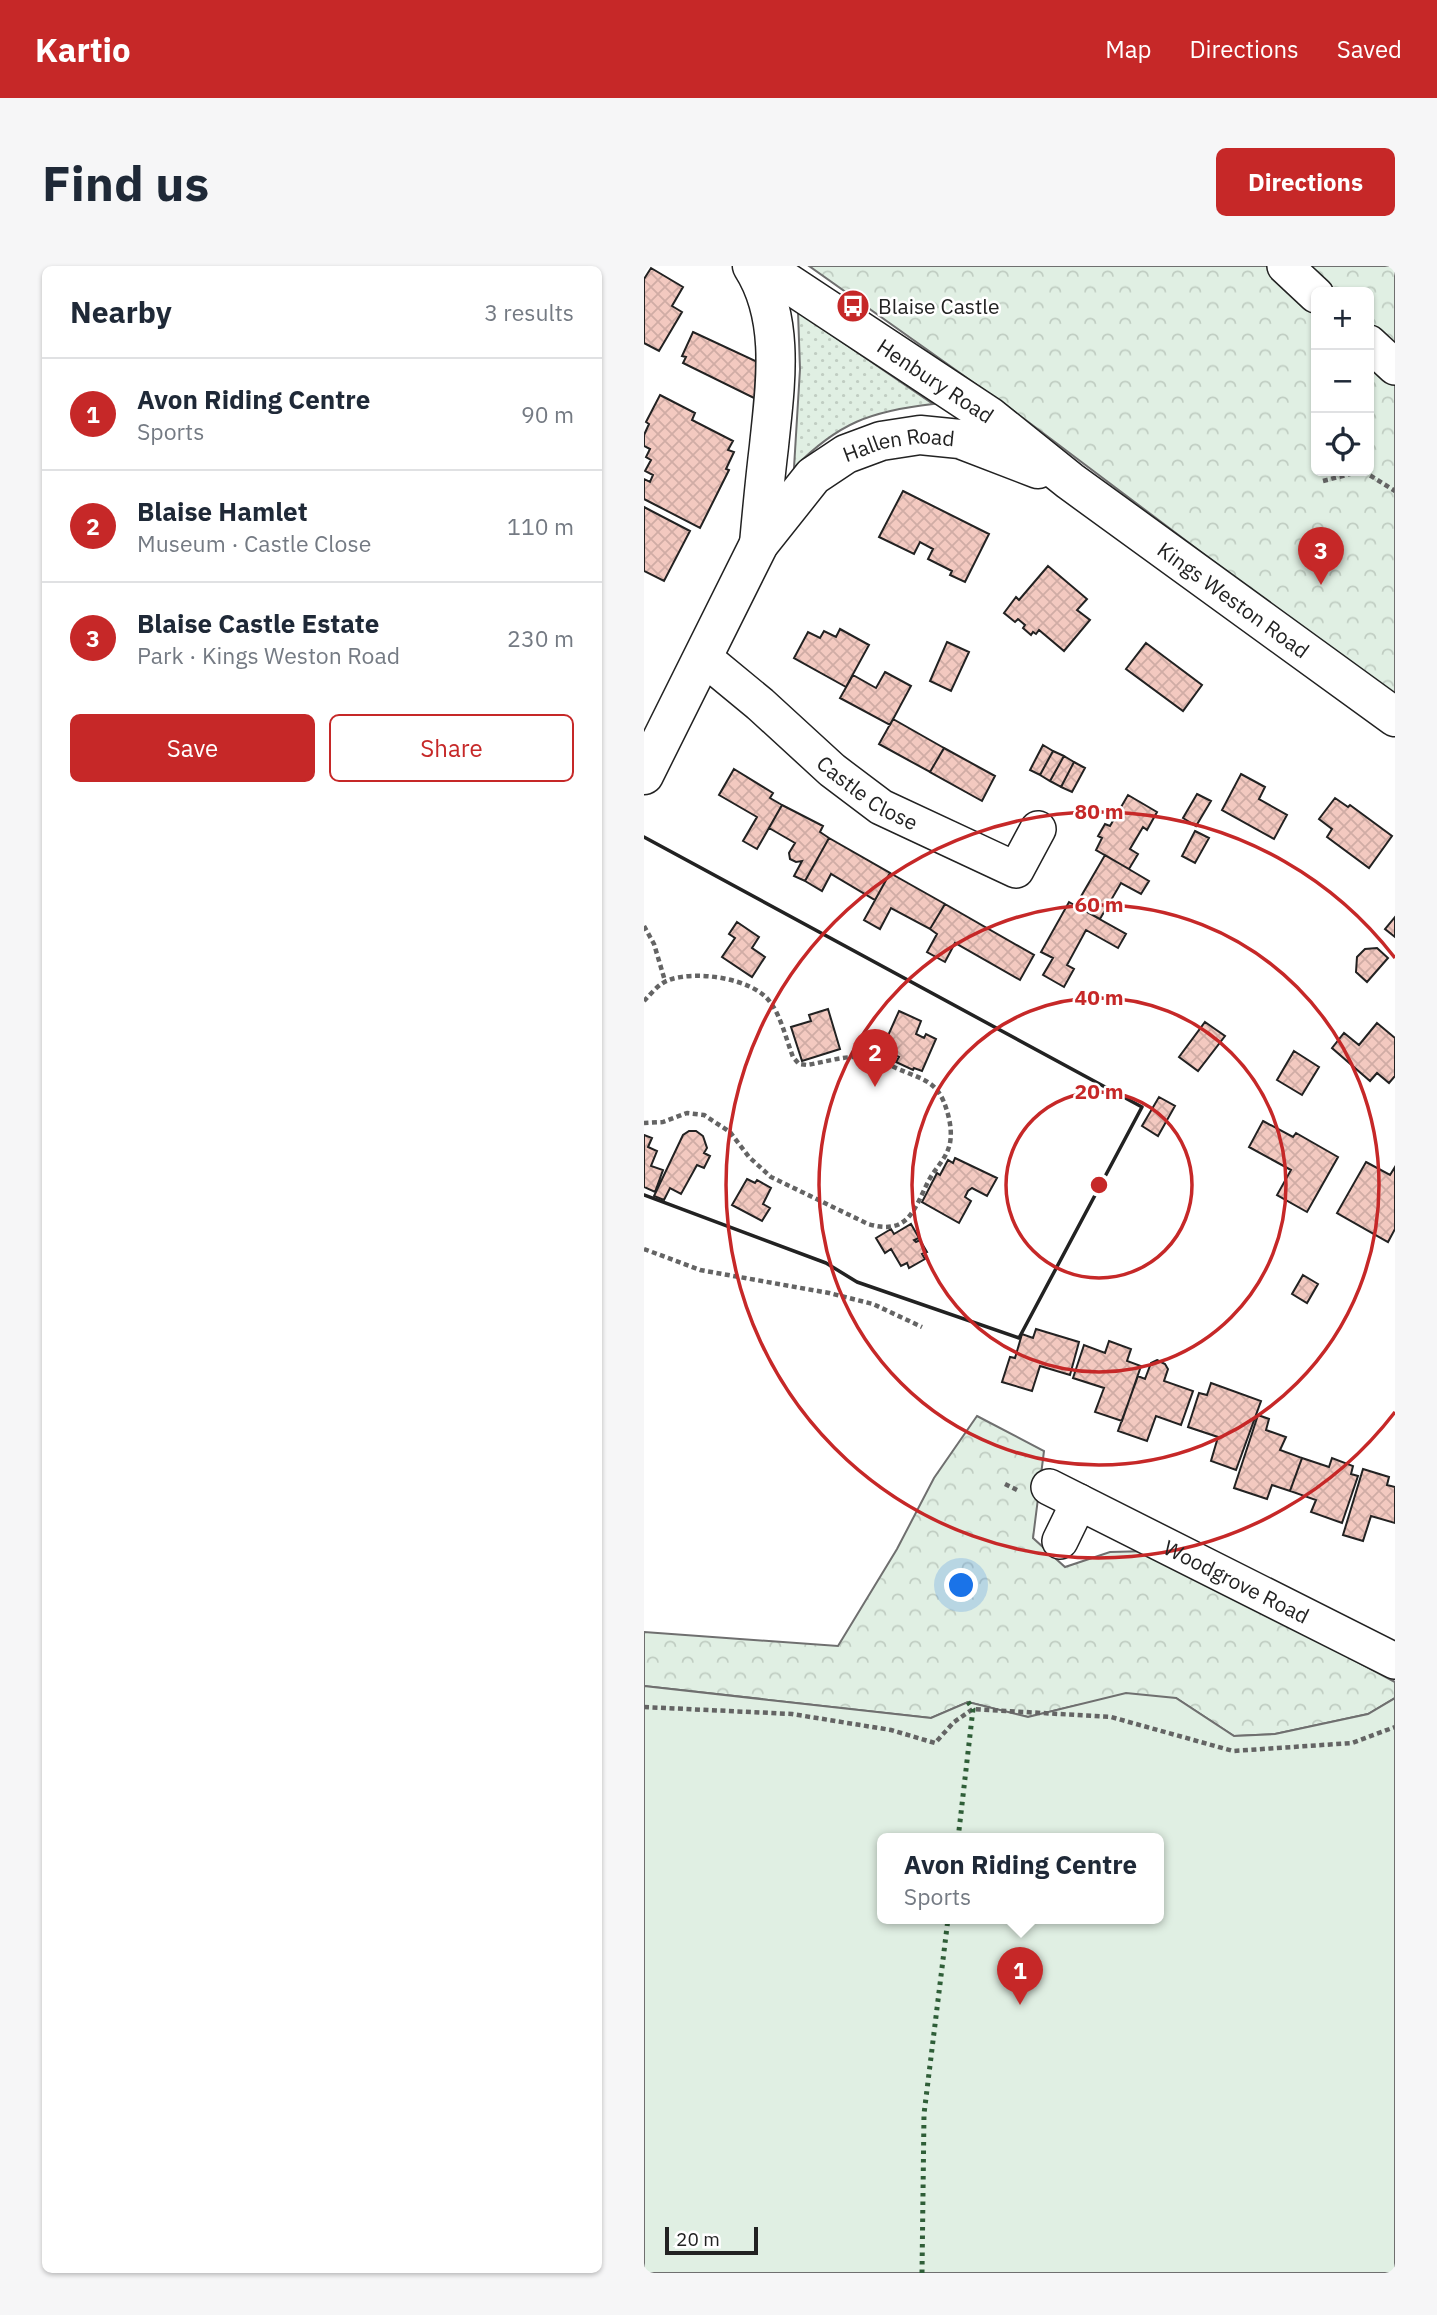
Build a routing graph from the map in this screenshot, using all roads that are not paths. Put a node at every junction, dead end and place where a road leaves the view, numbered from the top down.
1 (752, 266) edge
2 (762, 266) edge
3 (1285, 266) edge
4 (1311, 290) edge
5 (1374, 348) edge
6 (1395, 367) edge
7 (1070, 481) junction
8 (759, 544) junction
9 (703, 656) junction
10 (1395, 717) edge
11 (644, 775) edge
12 (1038, 829) dead end
13 (1060, 1541) dead end
14 (1395, 1661) edge

1 - 8 main road, Hallen Road
2 - 7 main road, Henbury Road
3 - 4 street
5 - 6 street
7 - 8 main road, Hallen Road
7 - 10 main road, Kings Weston Road
8 - 9 main road, Hallen Road
9 - 11 main road, Hallen Road
9 - 12 street, Castle Close
13 - 14 street, Woodgrove Road

